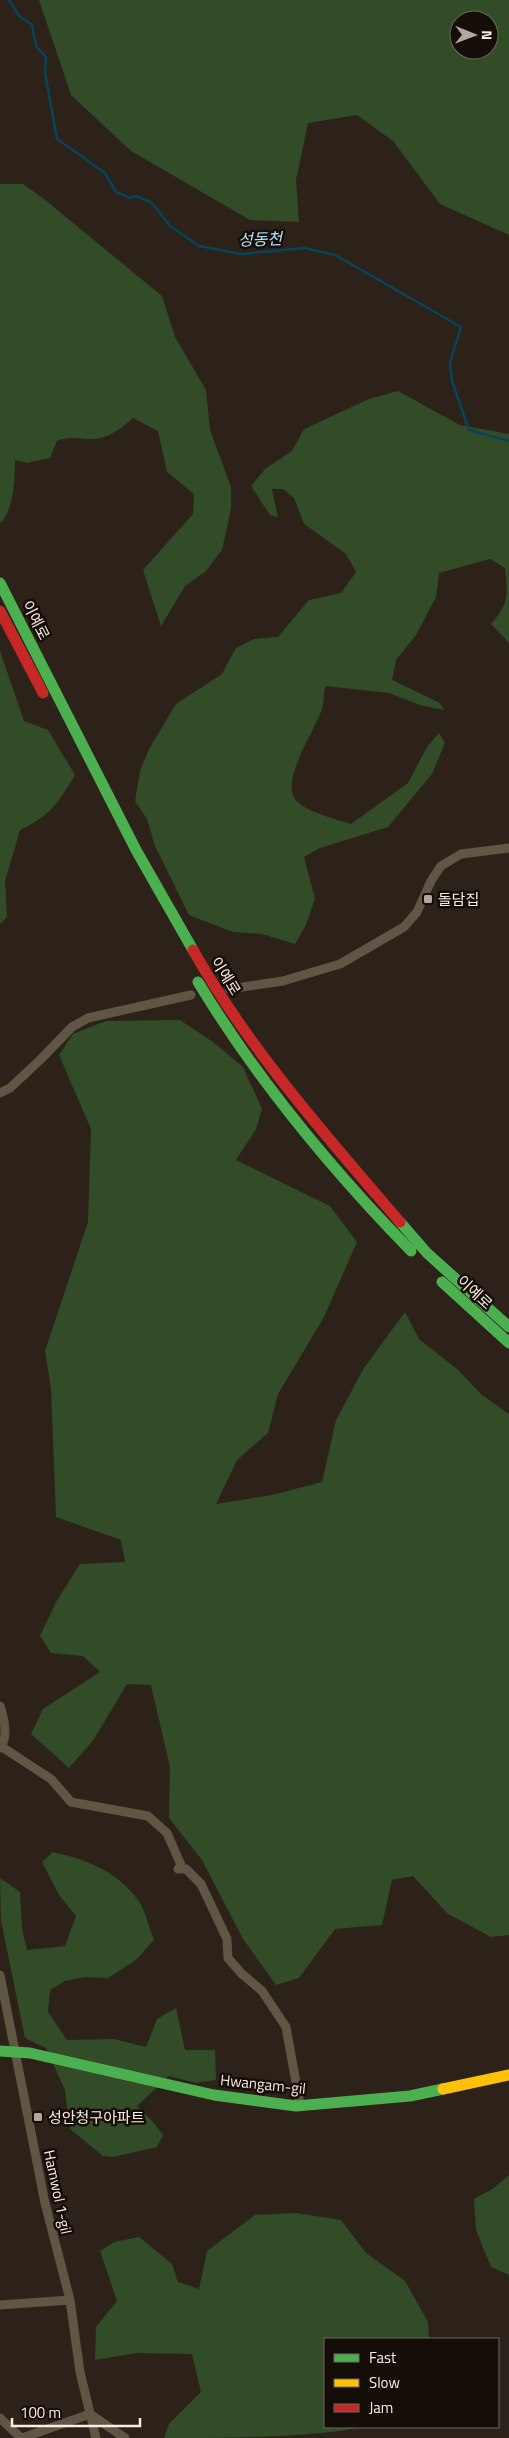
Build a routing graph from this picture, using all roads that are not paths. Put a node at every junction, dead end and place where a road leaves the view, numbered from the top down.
1 (0, 583) edge
2 (0, 611) edge
3 (509, 848) edge
4 (229, 989) dead end
5 (191, 995) dead end
6 (0, 1093) edge
7 (509, 1327) edge
8 (509, 1343) edge
9 (0, 1706) edge
10 (1, 1747) edge
11 (0, 1975) edge
12 (16, 2050) junction
13 (0, 2051) edge
14 (509, 2075) edge
15 (296, 2106) junction
16 (70, 2300) junction
17 (0, 2305) edge
18 (90, 2414) junction
19 (0, 2418) edge
20 (21, 2438) edge
21 (96, 2438) edge
22 (125, 2438) edge

1 - 7 main road, 이예로
2 - 8 main road, 이예로
3 - 4 street
5 - 6 street
9 - 10 street
10 - 15 street
11 - 12 street, Hamwol 1-gil
12 - 13 main road, Hwangam-gil
12 - 15 main road, Hwangam-gil
12 - 16 street, Hamwol 1-gil
14 - 15 main road, Hwangam-gil
16 - 17 street
16 - 18 street, Hamwol 1-gil
18 - 20 street
18 - 21 street, Hamwol 1-gil
18 - 22 street
19 - 20 street

